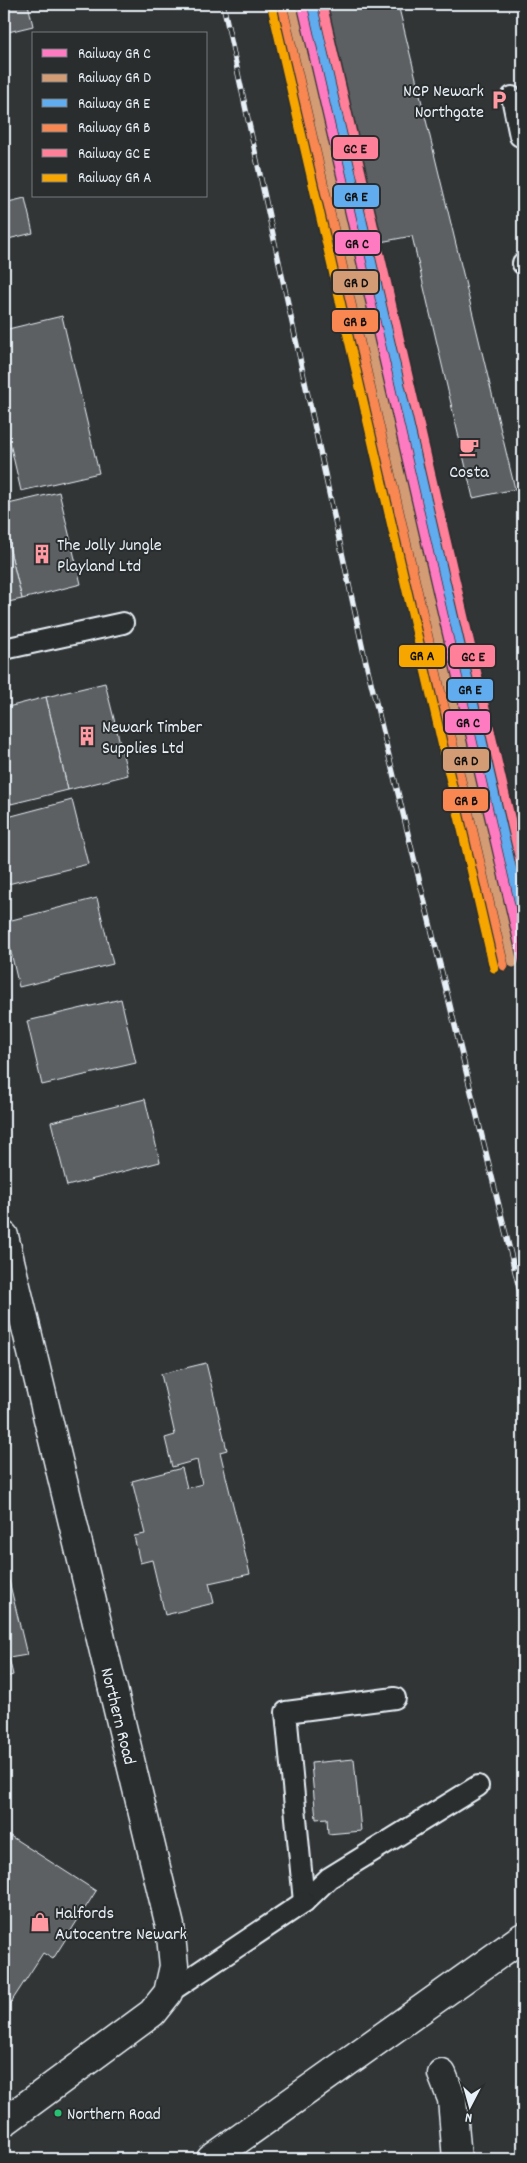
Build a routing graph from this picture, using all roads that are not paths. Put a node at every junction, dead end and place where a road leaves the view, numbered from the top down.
1 (512, 97) dead end
2 (520, 136) dead end
3 (123, 623) dead end
4 (4, 649) edge
5 (4, 1236) edge
6 (395, 1698) dead end
7 (478, 1786) dead end
8 (304, 1902) junction
9 (523, 1937) edge
10 (168, 1993) junction
11 (442, 2074) dead end
12 (4, 2122) edge
13 (211, 2159) edge
14 (458, 2159) edge

1 - 2 lane
3 - 4 lane
5 - 10 street, Northern Road
6 - 8 lane
7 - 8 lane
8 - 10 lane
9 - 13 street
10 - 12 street, Northern Road
11 - 14 street

